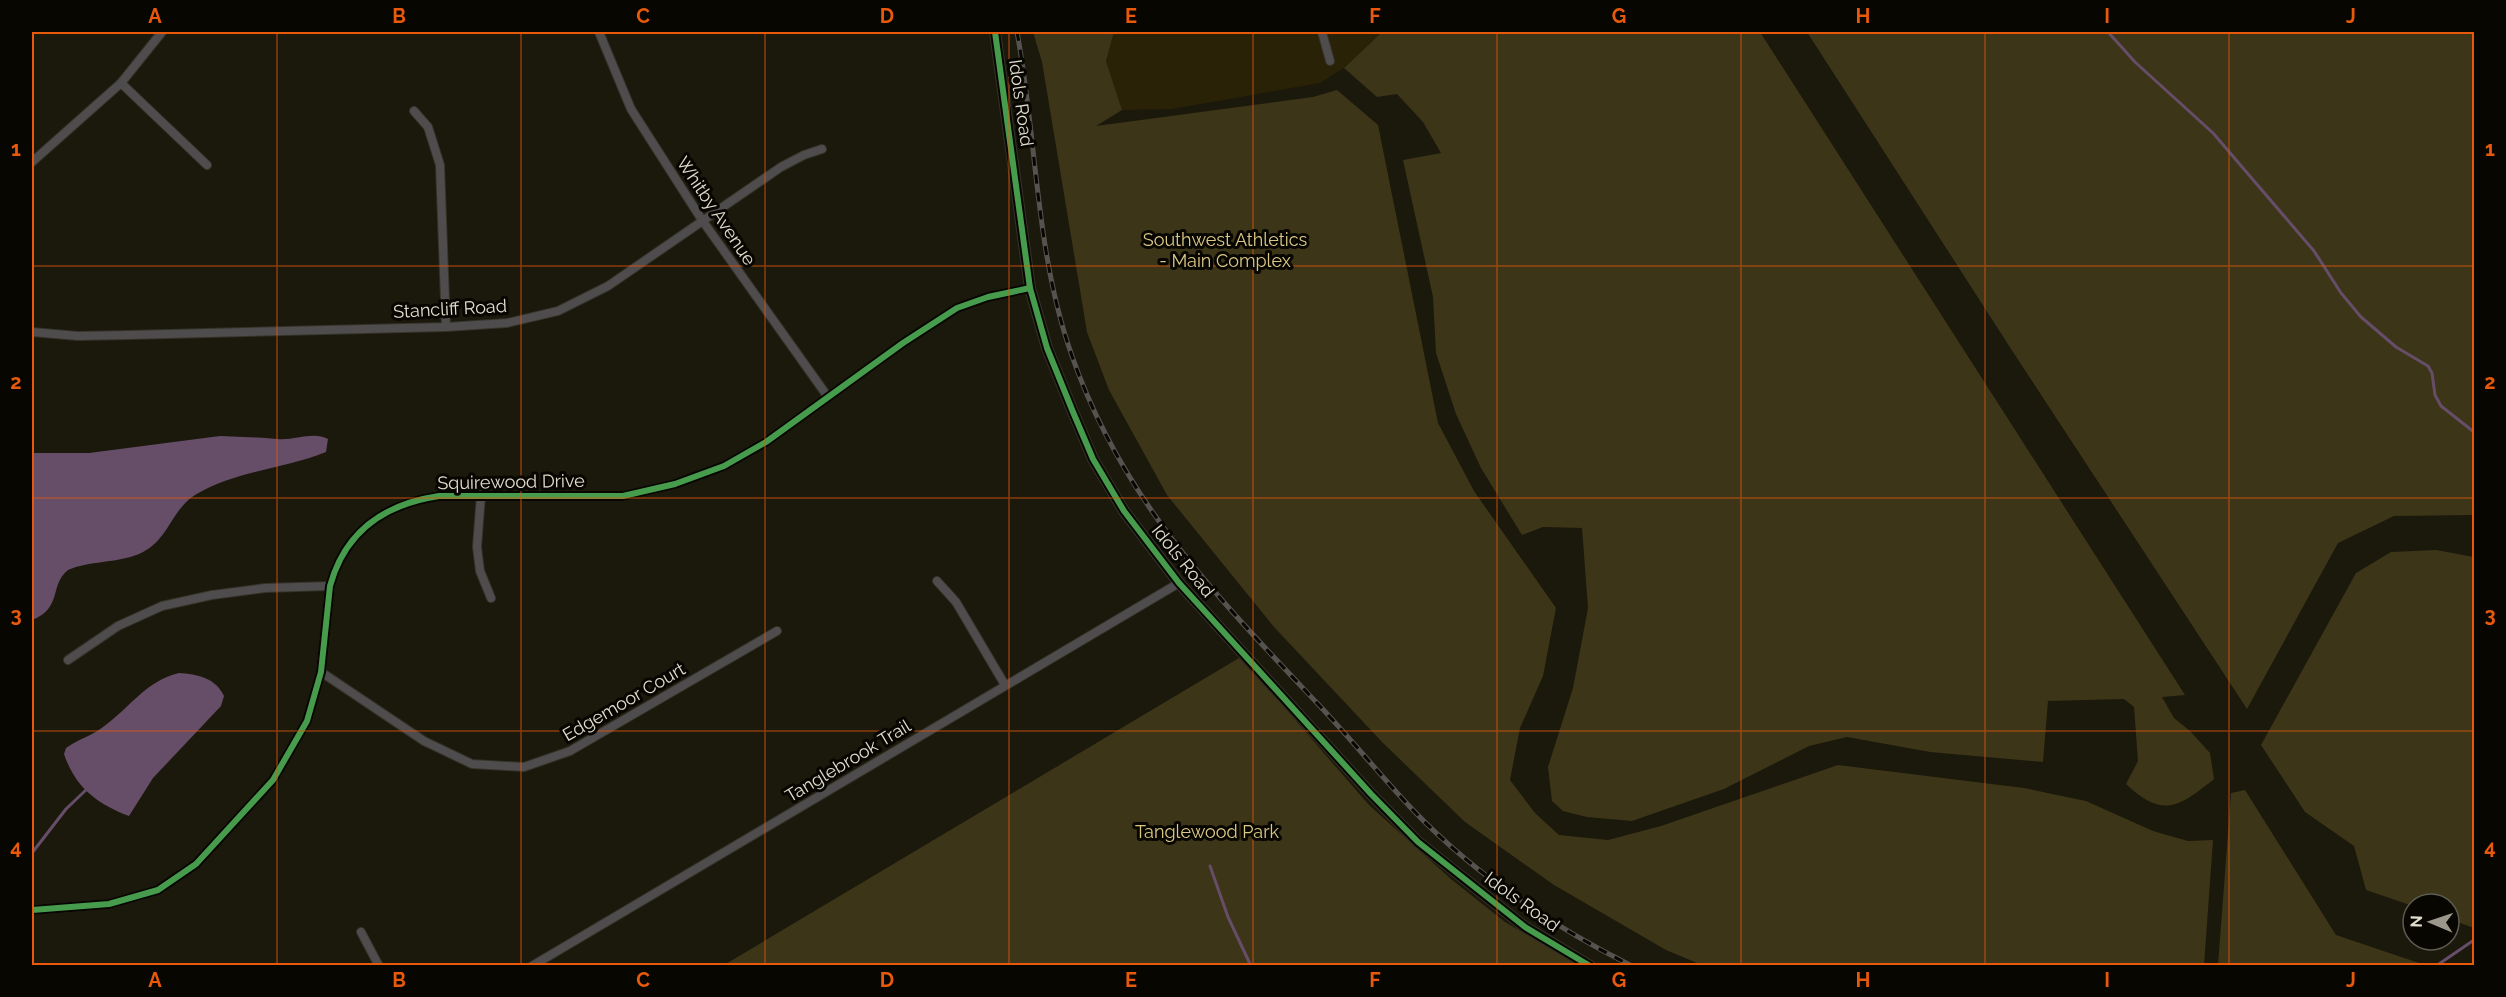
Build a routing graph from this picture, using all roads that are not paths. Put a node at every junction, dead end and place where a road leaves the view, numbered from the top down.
1 (162, 32) edge
2 (599, 32) edge
3 (995, 32) edge
4 (1322, 32) edge
5 (1330, 62) dead end
6 (121, 83) junction
7 (414, 111) dead end
8 (822, 149) dead end
9 (32, 162) edge
10 (207, 165) dead end
11 (702, 220) junction
12 (1030, 288) junction
13 (446, 327) junction
14 (32, 332) edge
15 (828, 397) junction
16 (481, 495) junction
17 (937, 581) dead end
18 (1179, 583) junction
19 (330, 586) junction
20 (491, 598) dead end
21 (777, 631) dead end
22 (68, 660) dead end
23 (321, 672) junction
24 (1005, 685) junction
25 (32, 910) edge
26 (361, 932) dead end
27 (379, 966) edge
28 (532, 966) edge
29 (1590, 966) edge

1 - 6 street
2 - 11 street, Whitby Avenue
3 - 12 street, Idols Road
4 - 5 street
6 - 9 street
6 - 10 street
7 - 13 street
8 - 11 street, Stancliff Road
11 - 13 street, Stancliff Road
11 - 15 street, Whitby Avenue
12 - 15 street, Squirewood Drive
12 - 18 street, Idols Road
13 - 14 street, Stancliff Road
15 - 16 street, Squirewood Drive
16 - 19 street, Squirewood Drive
16 - 20 street
17 - 24 street
18 - 24 street, Tanglebrook Trail
18 - 29 street, Idols Road
19 - 22 street
19 - 23 street, Squirewood Drive
21 - 23 street, Edgemoor Court
23 - 25 street, Squirewood Drive
24 - 28 street, Tanglebrook Trail
26 - 27 street

